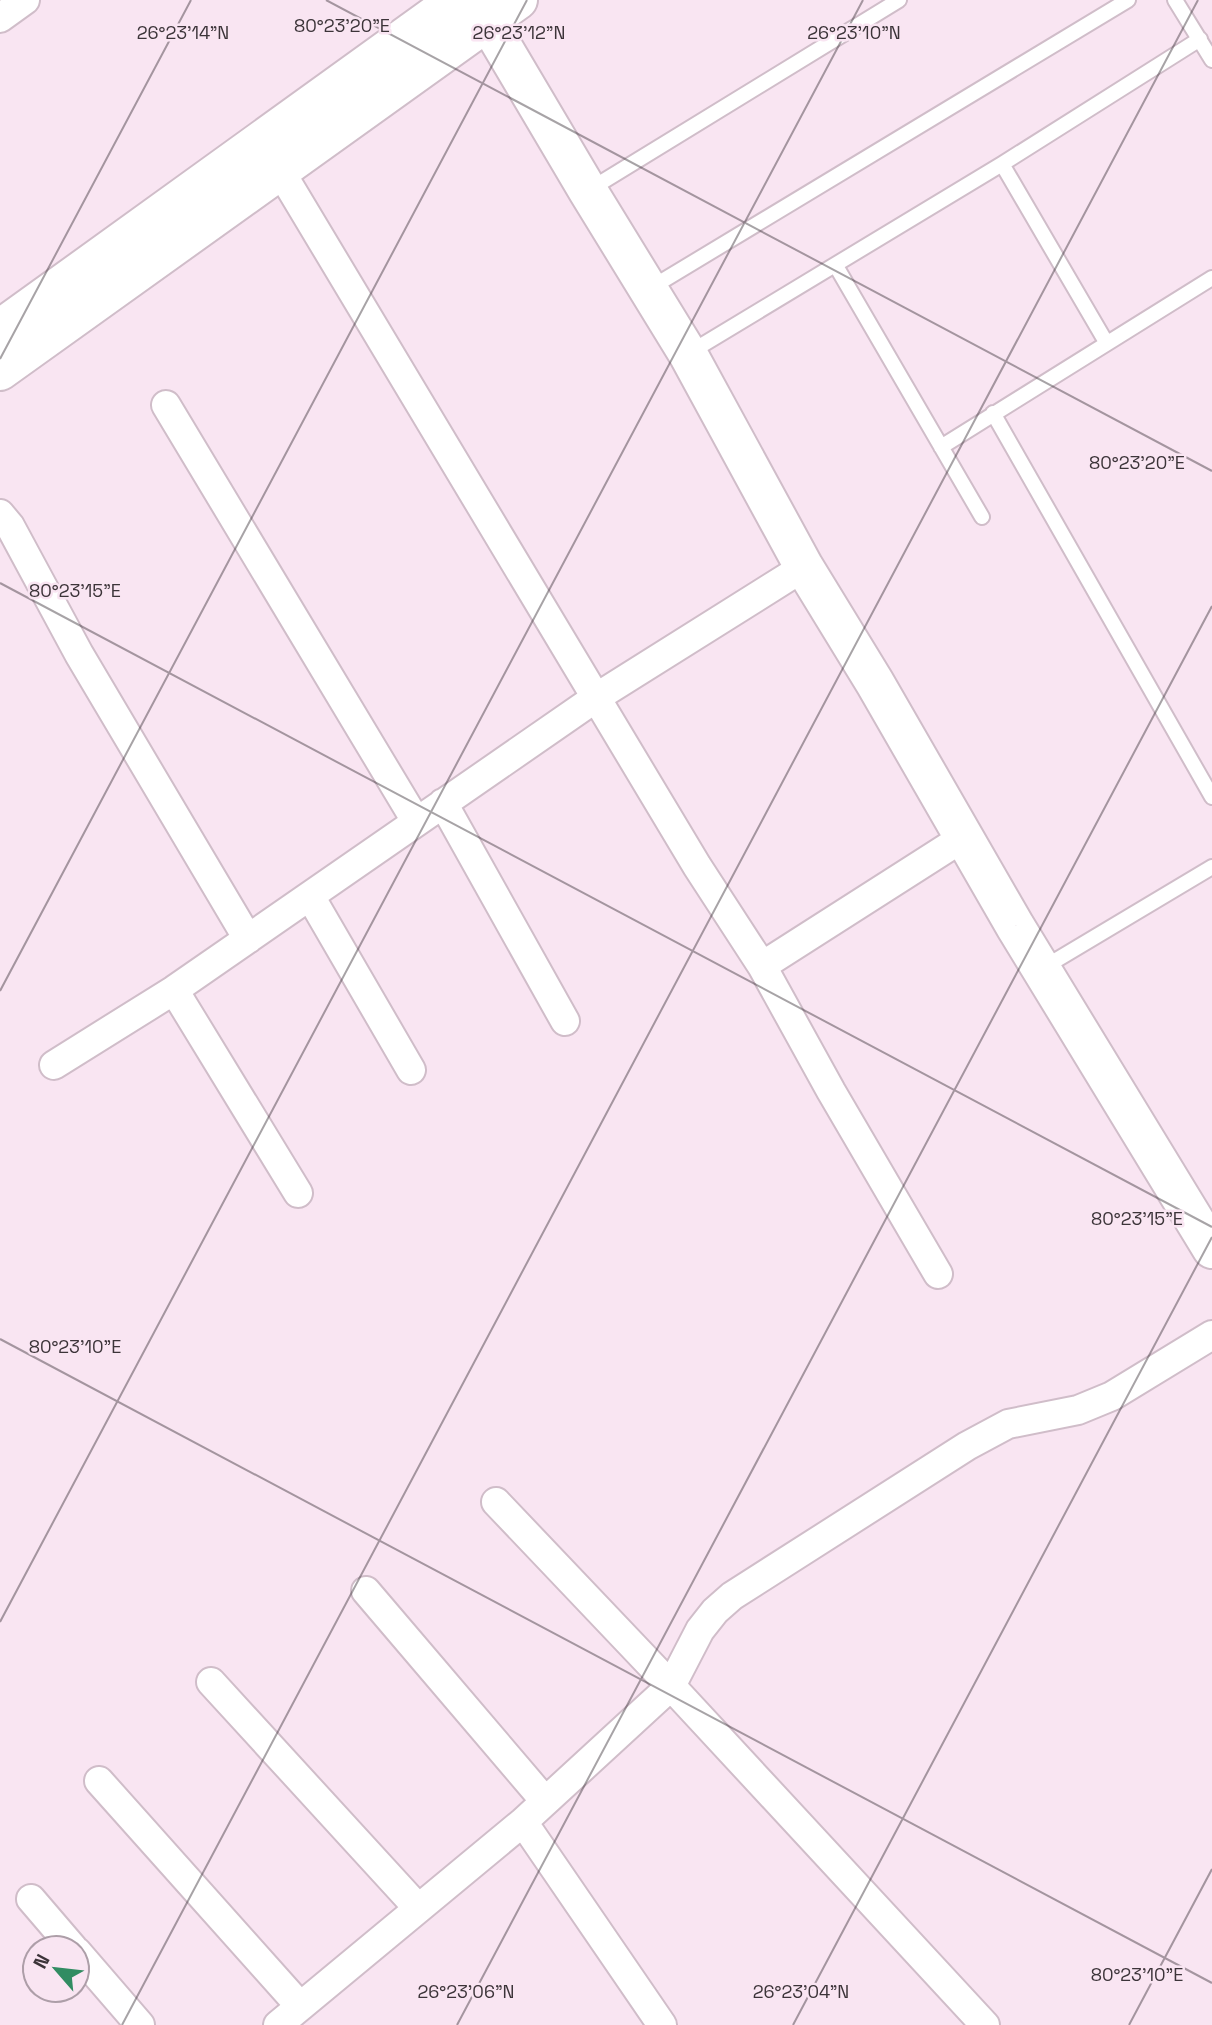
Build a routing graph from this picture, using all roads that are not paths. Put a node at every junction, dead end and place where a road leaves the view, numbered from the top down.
1 (25, 0) edge
2 (456, 0) edge
3 (517, 0) edge
4 (899, 0) edge
5 (1128, 0) edge
6 (1175, 0) edge
7 (481, 11) edge
8 (0, 18) edge
9 (1200, 39) junction
10 (1212, 60) edge
11 (1002, 164) junction
12 (279, 169) junction
13 (588, 191) junction
14 (836, 266) junction
15 (1212, 278) edge
16 (648, 290) junction
17 (0, 330) edge
18 (1106, 342) junction
19 (688, 354) junction
20 (0, 371) edge
21 (166, 405) dead end
22 (993, 414) junction
23 (941, 447) junction
24 (0, 514) edge
25 (982, 517) dead end
26 (804, 568) junction
27 (597, 697) junction
28 (1212, 797) edge
29 (443, 803) junction
30 (416, 821) junction
31 (964, 837) junction
32 (1212, 867) edge
33 (310, 896) junction
34 (248, 939) junction
35 (762, 966) junction
36 (1041, 969) junction
37 (174, 990) junction
38 (565, 1021) dead end
39 (54, 1065) dead end
40 (411, 1070) dead end
41 (298, 1193) dead end
42 (1212, 1249) edge
43 (938, 1274) dead end
44 (1212, 1335) edge
45 (496, 1502) dead end
46 (366, 1591) dead end
47 (211, 1682) dead end
48 (671, 1686) junction
49 (99, 1780) dead end
50 (545, 1801) junction
51 (523, 1822) junction
52 (31, 1899) dead end
53 (418, 1908) junction
54 (61, 1934) edge
55 (91, 1968) edge
56 (300, 2006) junction
57 (140, 2025) edge
58 (278, 2025) edge
59 (662, 2025) edge
60 (985, 2025) edge

1 - 8 street
2 - 17 street
3 - 7 street
4 - 13 lane
5 - 16 lane
6 - 9 lane
7 - 12 street
7 - 13 street
9 - 10 lane
9 - 11 lane
11 - 14 lane
11 - 18 lane
12 - 20 street
12 - 27 street
13 - 16 street
14 - 19 lane
14 - 23 lane
15 - 18 lane
16 - 19 street
18 - 22 lane
19 - 26 street
21 - 30 street
22 - 23 lane
22 - 28 lane
23 - 25 lane
24 - 34 street
26 - 27 street
26 - 31 street
27 - 29 street
27 - 35 street
29 - 30 street
29 - 38 street
30 - 33 street
31 - 35 street
31 - 36 street
32 - 36 lane
33 - 34 street
33 - 40 street
34 - 37 street
35 - 43 street
36 - 42 street
37 - 39 street
37 - 41 street
44 - 48 street
45 - 48 street
46 - 50 street
47 - 53 street
48 - 50 street
48 - 60 street
49 - 56 street
50 - 51 street
51 - 53 street
51 - 59 street
52 - 54 street
53 - 56 street
55 - 57 street
56 - 58 street

